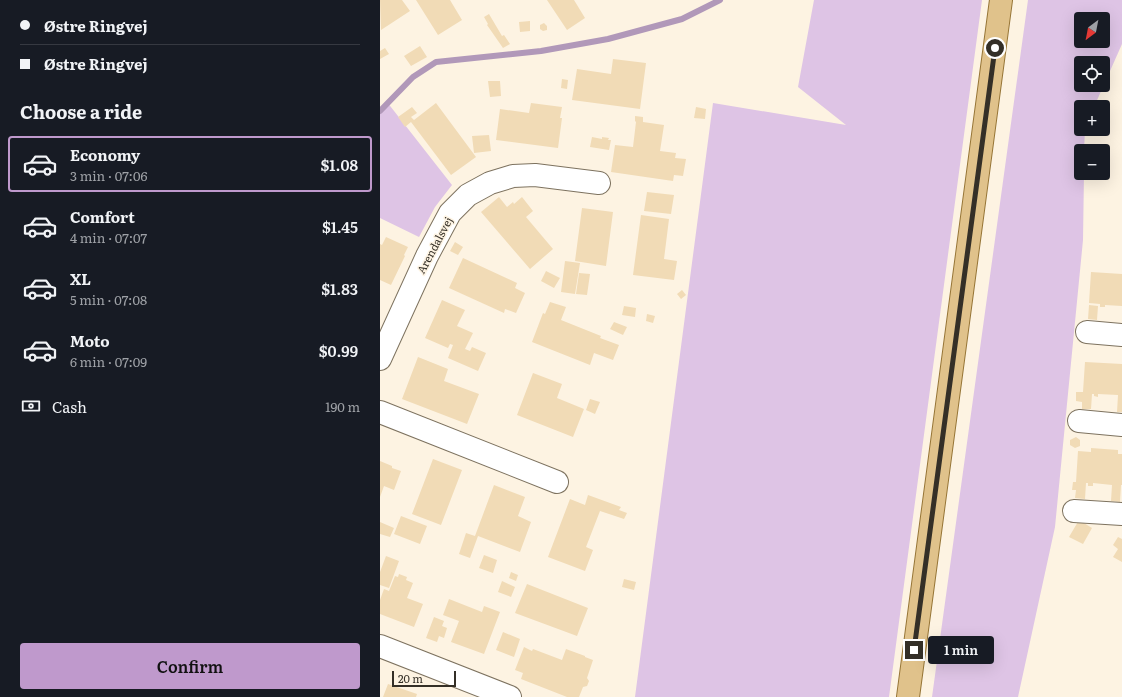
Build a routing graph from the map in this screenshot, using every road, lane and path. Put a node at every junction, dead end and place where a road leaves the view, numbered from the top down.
1 (1001, 0) edge
2 (599, 183) dead end
3 (1087, 332) dead end
4 (1122, 335) edge
5 (380, 359) edge
6 (380, 412) edge
7 (1079, 422) dead end
8 (1122, 425) edge
9 (557, 482) dead end
10 (1074, 511) dead end
11 (1122, 514) edge
12 (380, 646) edge
13 (510, 697) edge
14 (908, 697) edge

1 - 14 main road
2 - 5 street, Arendalsvej
3 - 4 street
6 - 9 street
7 - 8 street
10 - 11 street
12 - 13 street

